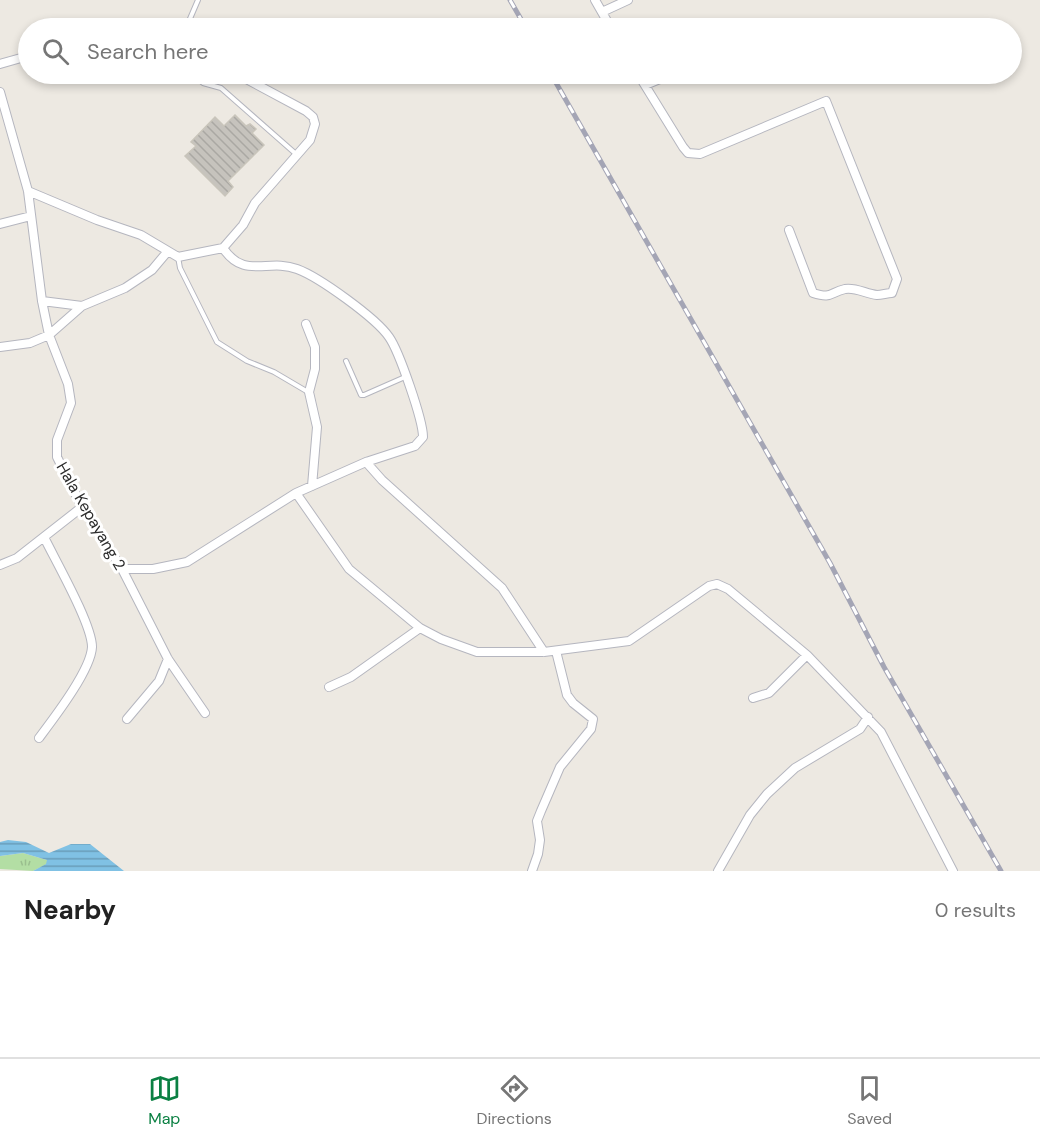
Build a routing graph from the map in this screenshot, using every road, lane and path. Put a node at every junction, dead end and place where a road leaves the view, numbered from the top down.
1 (198, 0) edge
2 (595, 0) edge
3 (627, 0) edge
4 (602, 12) junction
5 (190, 18) edge
6 (606, 18) edge
7 (18, 59) edge
8 (0, 64) edge
9 (207, 84) edge
10 (256, 84) edge
11 (645, 85) edge
12 (0, 92) edge
13 (297, 154) junction
14 (28, 191) junction
15 (31, 216) junction
16 (0, 224) edge
17 (789, 230) dead end
18 (223, 248) junction
19 (168, 251) junction
20 (178, 257) junction
21 (42, 301) junction
22 (82, 306) junction
23 (306, 324) dead end
24 (49, 335) junction
25 (0, 347) edge
26 (346, 361) dead end
27 (406, 377) junction
28 (309, 392) junction
29 (366, 462) junction
30 (312, 486) junction
31 (296, 493) junction
32 (82, 507) junction
33 (44, 537) junction
34 (0, 565) edge
35 (122, 569) junction
36 (420, 628) junction
37 (556, 651) junction
38 (544, 652) junction
39 (807, 655) junction
40 (168, 659) junction
41 (329, 687) dead end
42 (753, 698) dead end
43 (205, 713) dead end
44 (868, 717) junction
45 (127, 719) dead end
46 (39, 738) dead end
47 (532, 871) edge
48 (718, 871) edge
49 (953, 871) edge

1 - 5 lane
2 - 4 street
3 - 4 street
4 - 6 street
7 - 8 street
9 - 13 lane
10 - 13 street
11 - 17 street
12 - 14 street, Hala Kepayang 2
13 - 18 street
14 - 15 street, Hala Kepayang 2
14 - 19 street
15 - 16 street
15 - 21 street, Hala Kepayang 2
18 - 20 street
18 - 27 street
19 - 20 street
19 - 22 street
20 - 28 lane
21 - 22 street
21 - 24 street, Hala Kepayang 2
22 - 24 street
23 - 28 street
24 - 25 street
24 - 32 street, Hala Kepayang 2
26 - 27 lane
27 - 29 street
28 - 30 street
29 - 30 street
29 - 38 street
30 - 31 street
31 - 35 street
31 - 36 street
32 - 33 street
32 - 35 street, Hala Kepayang 2
33 - 34 street
33 - 46 street
35 - 40 street, Hala Kepayang 2
36 - 38 street
36 - 41 street
37 - 38 street
37 - 39 street
37 - 47 street
39 - 42 street
39 - 44 street
40 - 43 street, Hala Kepayang 2
40 - 45 street
44 - 48 street
44 - 49 street

